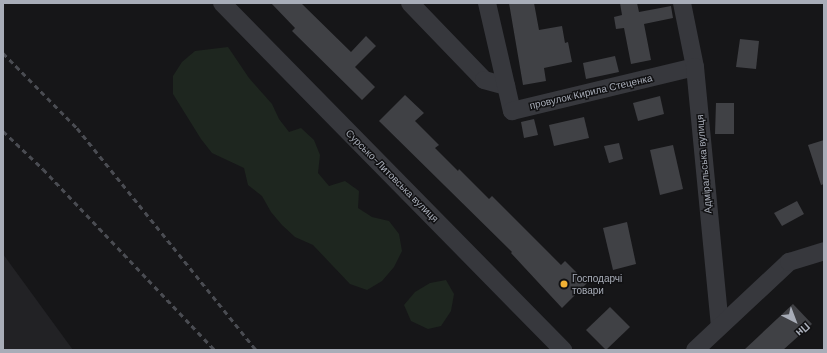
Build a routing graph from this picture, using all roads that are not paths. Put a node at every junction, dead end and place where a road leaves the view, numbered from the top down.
1 (222, 3) edge
2 (410, 3) edge
3 (487, 3) edge
4 (682, 3) edge
5 (695, 67) junction
6 (506, 86) junction
7 (824, 251) edge
8 (720, 326) junction
9 (563, 350) edge
10 (695, 350) edge

1 - 9 street, Сурсько-Литовська вулиця
2 - 6 street
3 - 6 street, провулок Кирила Стеценка
4 - 5 street, Адміральська вулиця
5 - 6 street, провулок Кирила Стеценка
5 - 8 street, Адміральська вулиця
7 - 8 street
8 - 10 street

